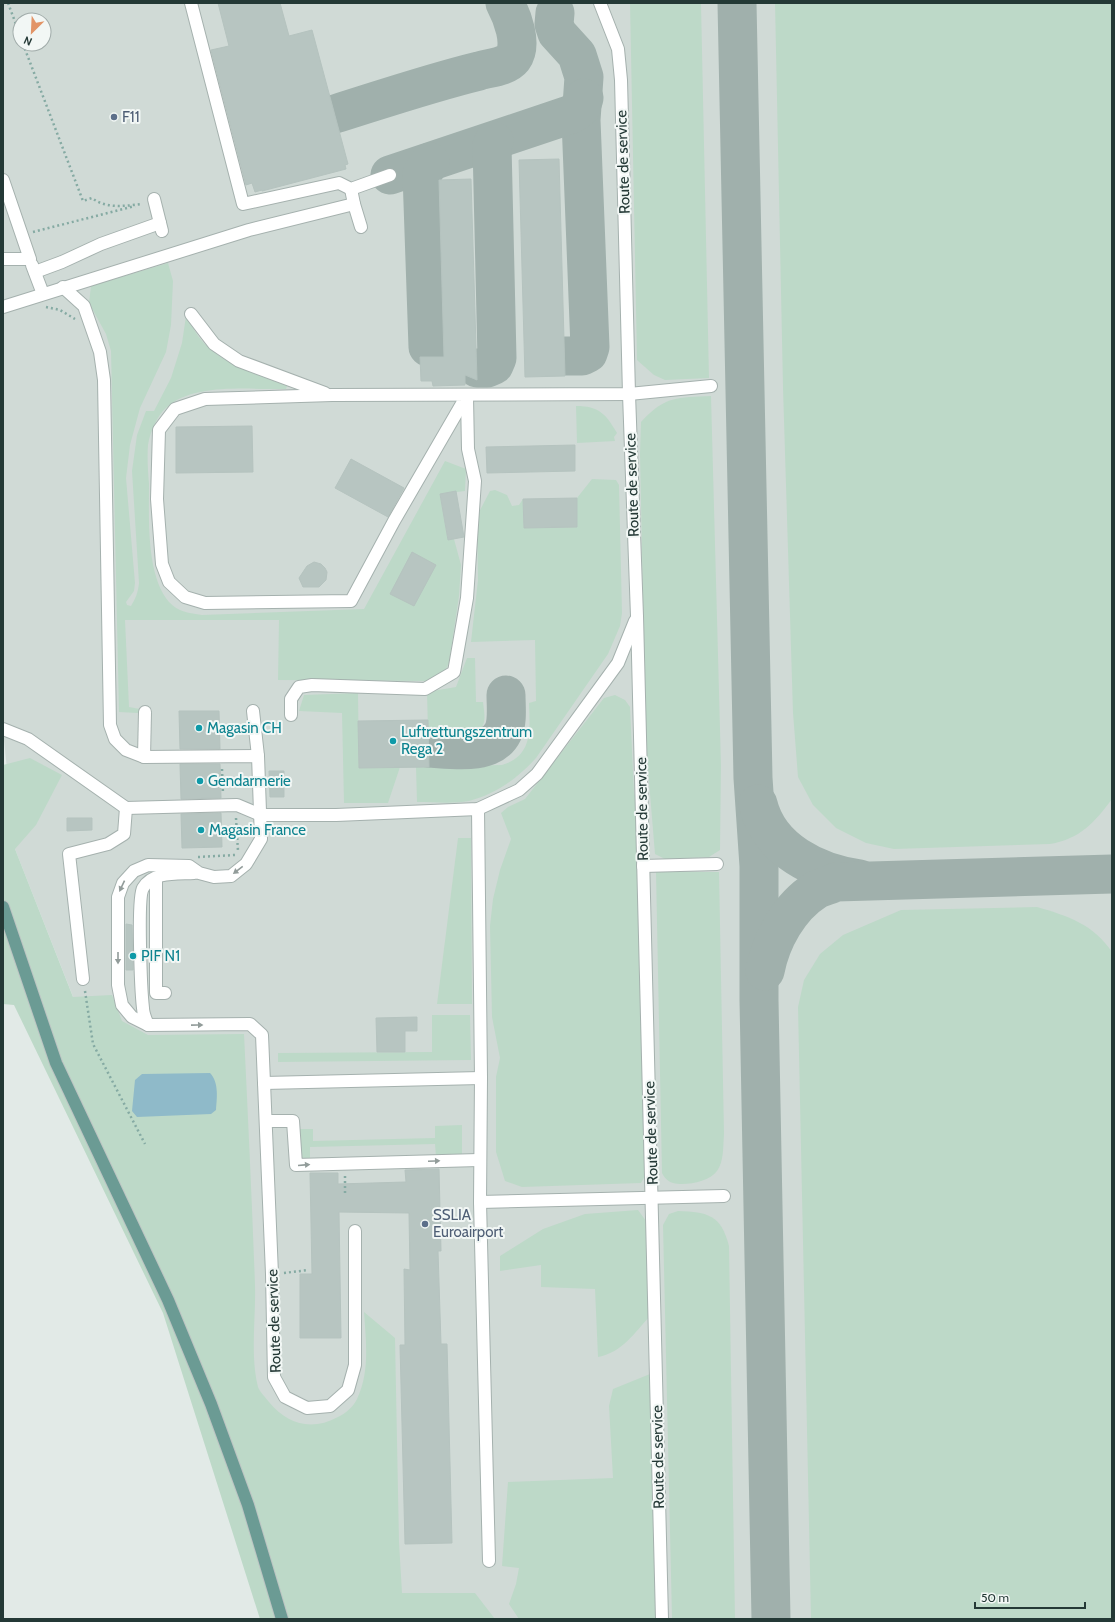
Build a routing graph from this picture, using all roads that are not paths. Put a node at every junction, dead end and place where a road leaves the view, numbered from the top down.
1 (191, 3) edge
2 (600, 3) edge
3 (390, 175) dead end
4 (3, 180) edge
5 (351, 189) junction
6 (154, 199) dead end
7 (354, 204) junction
8 (361, 227) dead end
9 (3, 259) edge
10 (30, 259) junction
11 (35, 272) junction
12 (63, 287) junction
13 (43, 294) junction
14 (3, 307) edge
15 (191, 314) dead end
16 (711, 386) dead end
17 (629, 394) junction
18 (467, 395) junction
19 (332, 396) junction
20 (637, 616) junction
21 (253, 711) dead end
22 (145, 712) dead end
23 (291, 715) dead end
24 (3, 729) edge
25 (258, 756) junction
26 (144, 757) junction
27 (126, 808) junction
28 (478, 809) junction
29 (261, 815) junction
30 (717, 864) dead end
31 (643, 866) junction
32 (199, 873) junction
33 (156, 878) junction
34 (3, 907) edge
35 (83, 979) road end
36 (165, 993) dead end
37 (148, 1026) junction
38 (481, 1078) junction
39 (264, 1083) junction
40 (266, 1121) junction
41 (479, 1160) junction
42 (724, 1196) dead end
43 (653, 1198) junction
44 (480, 1202) junction
45 (355, 1231) dead end
46 (489, 1561) dead end
47 (282, 1619) edge
48 (662, 1619) edge

1 - 5 street
2 - 17 street, Route de service
3 - 5 street
4 - 10 street
5 - 7 street
6 - 11 street
7 - 8 street
7 - 12 street
9 - 10 street
10 - 11 street
11 - 13 street
12 - 13 street
12 - 26 street
13 - 14 street
15 - 19 street
16 - 17 street
17 - 18 street
17 - 20 street, Route de service
18 - 19 street
18 - 19 street
18 - 23 street
20 - 28 street
20 - 31 street, Route de service
21 - 25 street
22 - 26 street
24 - 27 street
25 - 26 street
25 - 29 street
27 - 29 street
27 - 35 street
28 - 29 street
28 - 38 street
29 -> 32 street
30 - 31 street
31 - 43 street, Route de service
32 - 33 street
32 -> 37 street
33 - 36 street
33 - 37 street
34 - 47 main road
37 -> 39 street, Route de service
38 - 39 street
38 - 41 street
39 - 40 street, Route de service
40 -> 41 street
40 - 45 street, Route de service
41 - 44 street
42 - 43 street
43 - 44 street
43 - 48 street, Route de service
44 - 46 street

